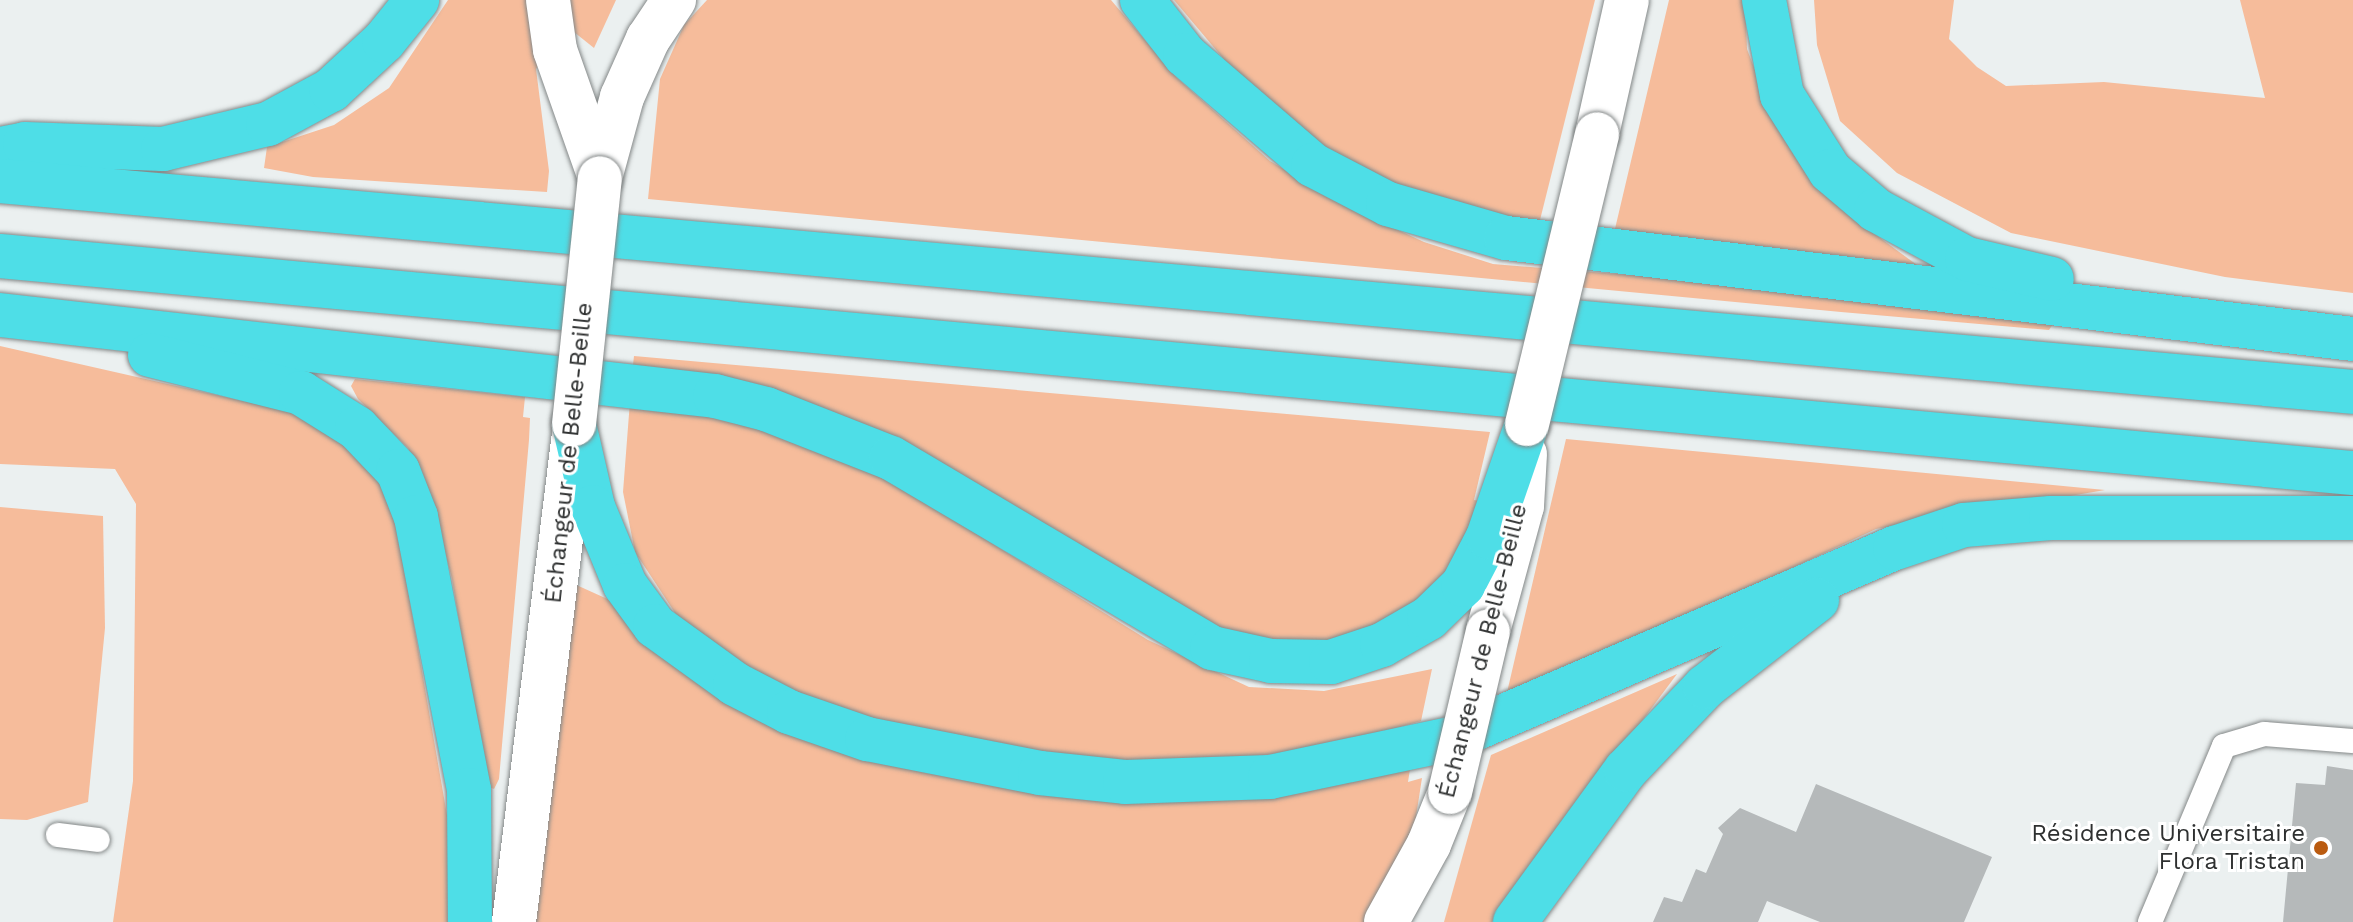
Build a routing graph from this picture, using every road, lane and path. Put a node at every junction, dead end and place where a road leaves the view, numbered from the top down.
1 (417, 0) edge
2 (548, 0) edge
3 (674, 0) edge
4 (1627, 0) edge
5 (1764, 0) edge
6 (1146, 9) edge
7 (0, 149) edge
8 (600, 178) junction
9 (0, 181) edge
10 (0, 256) edge
11 (0, 316) edge
12 (2241, 322) junction
13 (2353, 339) edge
14 (2353, 392) edge
15 (574, 424) junction
16 (1527, 424) joint
17 (2353, 473) edge
18 (1512, 504) junction
19 (2353, 518) edge
20 (1895, 548) junction
21 (2353, 741) edge
22 (58, 835) dead end
23 (98, 840) dead end
24 (470, 922) edge
25 (514, 922) edge
26 (1386, 922) edge
27 (1515, 922) edge
28 (2150, 922) edge

1 - 7 highway
2 - 8 street
3 - 8 street, Échangeur de Belle-Beille
4 - 16 street, bridge
5 - 12 highway
6 - 12 highway
8 - 15 street, Échangeur de Belle-Beille, bridge
9 - 14 highway
10 - 17 highway
11 - 18 highway
11 - 24 highway
12 - 13 highway
15 - 20 highway
15 - 25 street, Échangeur de Belle-Beille
16 - 18 highway
18 - 26 street, Échangeur de Belle-Beille, bridge
19 - 20 highway
20 - 27 highway
21 - 28 lane
22 - 23 lane

